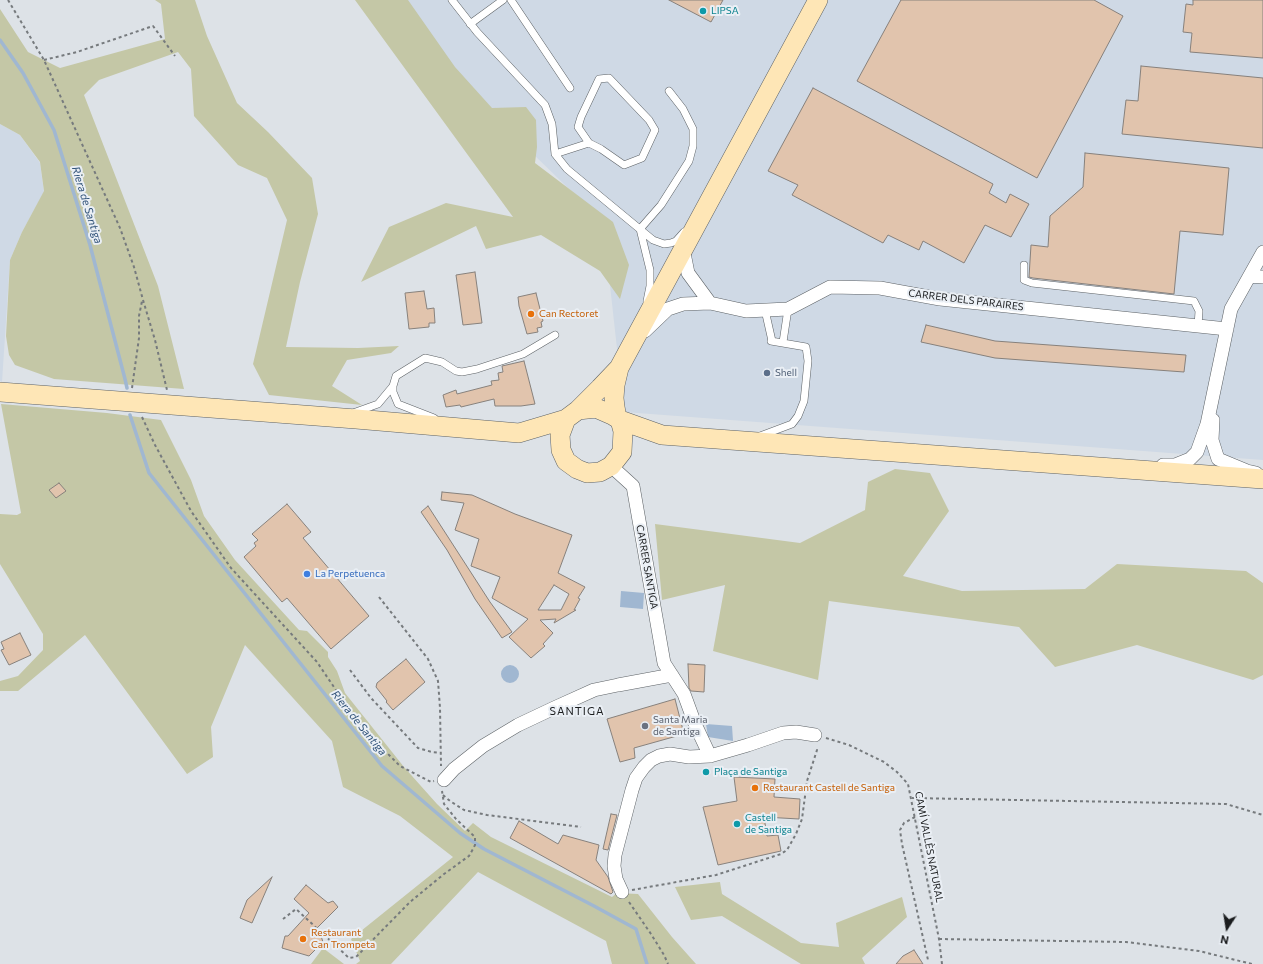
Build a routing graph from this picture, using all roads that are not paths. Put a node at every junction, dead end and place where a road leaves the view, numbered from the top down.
1 (452, 0) edge
2 (503, 0) edge
3 (511, 0) edge
4 (818, 0) edge
5 (470, 24) junction
6 (570, 88) dead end
7 (669, 91) dead end
8 (589, 143) junction
9 (555, 154) junction
10 (703, 212) junction
11 (640, 229) junction
12 (683, 248) junction
13 (1263, 252) edge
14 (1024, 265) dead end
15 (1257, 277) edge
16 (710, 303) junction
17 (788, 308) junction
18 (765, 310) junction
19 (1198, 326) junction
20 (1227, 329) junction
21 (638, 333) junction
22 (555, 335) dead end
23 (783, 342) junction
24 (628, 350) junction
25 (618, 368) junction
26 (1215, 382) junction
27 (393, 386) junction
28 (0, 392) edge
29 (572, 415) junction
30 (342, 418) junction
31 (619, 419) junction
32 (464, 429) junction
33 (519, 433) junction
34 (662, 435) junction
35 (720, 439) junction
36 (561, 450) junction
37 (616, 459) junction
38 (1103, 467) junction
39 (1263, 475) edge
40 (1263, 479) edge
41 (672, 675) junction
42 (815, 735) road end
43 (710, 756) junction
44 (444, 780) road end
45 (622, 892) road end

1 - 5 lane
2 - 5 lane
3 - 6 lane
4 - 10 main road
5 - 9 lane
7 - 11 lane
8 - 8 lane
8 - 9 lane
9 - 11 lane
10 - 11 lane
10 - 12 main road
11 - 21 lane
12 - 16 street
12 - 21 main road
13 - 15 street
14 - 19 lane
15 - 20 street
16 - 18 street, CARRER DELS PARAIRES
16 - 24 street, CARRER DELS PARAIRES
17 - 18 street, CARRER DELS PARAIRES
17 - 19 street, CARRER DELS PARAIRES
17 - 23 lane
18 - 23 lane
19 - 20 street, CARRER DELS PARAIRES
20 - 26 street
21 - 24 main road
22 - 27 lane
23 - 35 lane
24 - 25 main road
25 - 29 main road
25 - 31 main road
26 - 38 street
26 - 39 street
27 - 30 lane
27 - 32 lane
28 - 30 main road
29 - 31 main road
29 - 33 main road
29 - 36 main road
30 - 32 main road
31 - 34 main road
31 - 37 main road
32 - 33 main road
33 - 36 main road
34 - 35 main road
34 - 37 main road
35 - 38 main road
36 - 37 main road
37 - 41 street, CARRER SANTIGA
38 - 40 main road
41 - 43 street, CARRER SANTIGA
41 - 44 street
42 - 43 street
43 - 45 street

